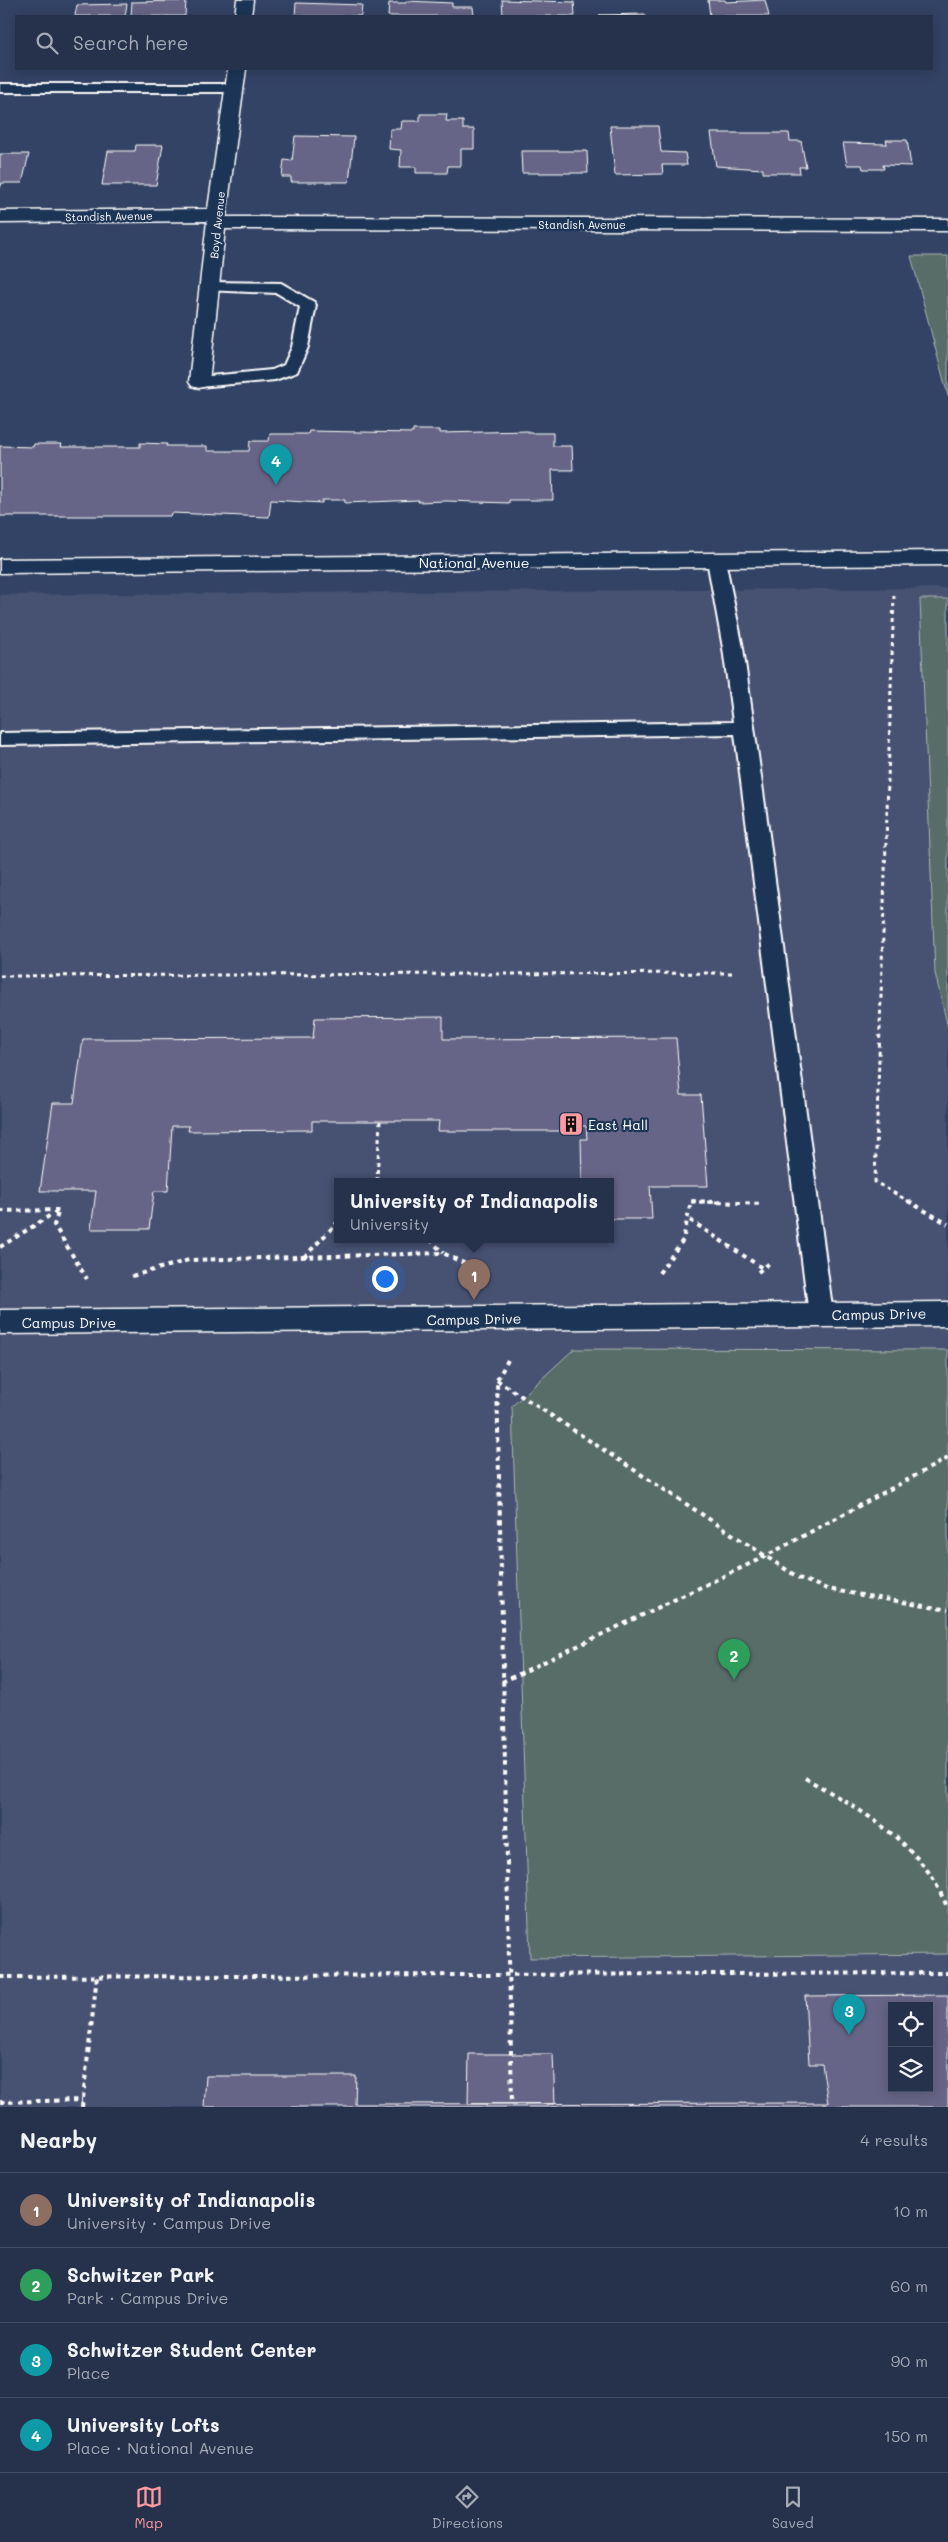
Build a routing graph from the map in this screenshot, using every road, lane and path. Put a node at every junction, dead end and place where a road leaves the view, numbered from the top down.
1 (245, 0) edge
2 (243, 15) edge
3 (237, 70) edge
4 (0, 88) edge
5 (234, 88) junction
6 (0, 217) edge
7 (217, 219) junction
8 (948, 225) edge
9 (210, 287) junction
10 (199, 382) joint
11 (948, 558) edge
12 (716, 560) junction
13 (0, 566) edge
14 (894, 592) dead end
15 (744, 728) junction
16 (0, 739) edge
17 (734, 973) dead end
18 (0, 976) edge
19 (380, 1121) dead end
20 (378, 1178) edge
21 (770, 1204) dead end
22 (59, 1210) junction
23 (0, 1212) edge
24 (690, 1220) junction
25 (948, 1224) edge
26 (334, 1226) edge
27 (434, 1243) edge
28 (0, 1248) edge
29 (443, 1253) junction
30 (304, 1257) junction
31 (776, 1258) dead end
32 (762, 1268) junction
33 (756, 1273) dead end
34 (657, 1275) dead end
35 (128, 1277) dead end
36 (492, 1277) dead end
37 (79, 1283) dead end
38 (948, 1314) edge
39 (821, 1315) junction
40 (0, 1322) edge
41 (948, 1458) edge
42 (764, 1557) junction
43 (948, 1610) edge
44 (502, 1682) junction
45 (805, 1778) dead end
46 (948, 1908) edge
47 (948, 1974) edge
48 (509, 1975) junction
49 (97, 1976) junction
50 (0, 1977) edge
51 (82, 2100) junction
52 (0, 2102) edge
53 (512, 2104) dead end
54 (82, 2107) edge

1 - 2 street
3 - 5 street, Boyd Avenue
4 - 5 lane
5 - 7 street, Boyd Avenue
6 - 7 street, Standish Avenue
7 - 8 street, Standish Avenue
7 - 9 street, Boyd Avenue
9 - 10 street, Boyd Avenue
9 - 10 lane
11 - 12 street, National Avenue
12 - 13 street, National Avenue
12 - 15 lane
14 - 25 path
15 - 16 lane
15 - 39 lane
17 - 18 path
19 - 20 path
21 - 24 path
22 - 23 path
22 - 28 path
22 - 37 path
24 - 32 path
24 - 34 path
26 - 30 path
27 - 29 path
29 - 30 path
29 - 36 path
30 - 35 path
31 - 32 path
32 - 33 path
38 - 39 street, Campus Drive
39 - 40 street, Campus Drive
41 - 42 path
42 - 43 path
42 - 44 path
42 - 44 path
44 - 48 path
45 - 46 path
47 - 48 path
48 - 49 path
48 - 53 path
49 - 50 path
49 - 51 path
51 - 52 path
51 - 54 path

